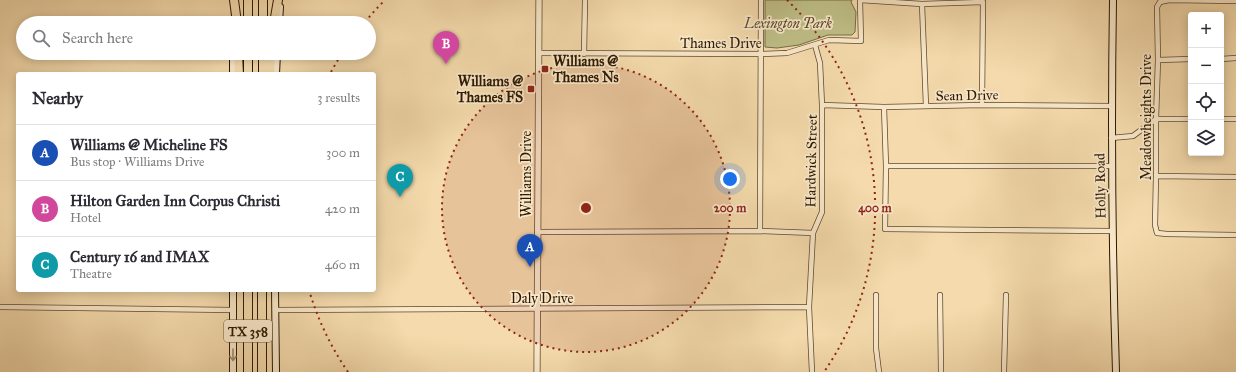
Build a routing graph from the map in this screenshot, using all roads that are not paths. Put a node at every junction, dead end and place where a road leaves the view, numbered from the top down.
1 (234, 0) edge
2 (248, 0) edge
3 (263, 0) edge
4 (279, 0) edge
5 (539, 0) edge
6 (586, 0) edge
7 (760, 0) edge
8 (860, 0) edge
9 (1113, 0) edge
10 (1236, 1) edge
11 (922, 4) junction
12 (233, 16) edge
13 (235, 16) edge
14 (248, 16) edge
15 (263, 16) edge
16 (276, 16) edge
17 (279, 16) edge
18 (815, 45) junction
19 (539, 53) junction
20 (584, 54) junction
21 (761, 54) junction
22 (1236, 58) edge
23 (1188, 59) edge
24 (1224, 59) edge
25 (233, 60) edge
26 (238, 60) edge
27 (248, 60) edge
28 (263, 60) edge
29 (271, 60) edge
30 (277, 60) edge
31 (1158, 60) junction
32 (234, 72) edge
33 (239, 72) edge
34 (248, 72) edge
35 (263, 72) edge
36 (270, 72) edge
37 (276, 72) edge
38 (822, 105) junction
39 (982, 105) junction
40 (926, 106) junction
41 (1111, 106) junction
42 (884, 107) junction
43 (1188, 119) edge
44 (1224, 119) edge
45 (1236, 119) edge
46 (1156, 120) junction
47 (1111, 138) junction
48 (886, 166) junction
49 (1112, 166) junction
50 (1156, 176) junction
51 (1236, 177) edge
52 (760, 231) junction
53 (1112, 231) junction
54 (538, 232) junction
55 (814, 233) junction
56 (1236, 235) edge
57 (233, 292) edge
58 (248, 292) edge
59 (262, 292) edge
60 (276, 292) edge
61 (876, 295) dead end
62 (940, 295) dead end
63 (1006, 295) dead end
64 (0, 307) edge
65 (809, 307) junction
66 (538, 309) junction
67 (233, 310) junction
68 (275, 310) junction
69 (233, 372) edge
70 (248, 372) edge
71 (262, 372) edge
72 (276, 372) edge
73 (537, 372) edge
74 (812, 372) edge
75 (879, 372) edge
76 (941, 372) edge
77 (1004, 372) edge
78 (1116, 372) edge

1 - 12 main road
1 - 13 highway
2 - 14 highway
3 - 15 highway
4 - 16 highway
4 - 17 main road
5 - 19 street, Williams Drive
6 - 20 street
7 - 21 street
8 - 11 street
8 - 18 street, Thames Drive
9 - 41 main road, Holly Road
10 - 31 street, Meadowheights Drive
11 - 39 street
11 - 40 street
18 - 21 street, Thames Drive
18 - 38 street, Hardwick Street
19 - 20 street, Thames Drive
19 - 54 street, Williams Drive
20 - 21 street, Thames Drive
21 - 52 street
22 - 24 street
23 - 31 street
25 - 32 main road
26 - 33 highway
27 - 34 highway
28 - 35 highway
29 - 36 highway
30 - 37 main road
31 - 46 street, Meadowheights Drive
38 - 42 street, Sean Drive
38 - 55 street, Hardwick Street
39 - 40 street, Sean Drive
39 - 41 street, Sean Drive
40 - 42 street, Sean Drive
41 - 47 main road, Holly Road
42 - 48 street
43 - 46 street
44 - 45 street
46 - 47 street
46 - 50 street, Meadowheights Drive
47 - 49 main road, Holly Road
48 - 49 street
48 - 53 street
49 - 53 main road, Holly Road
50 - 51 street
50 - 56 street, Meadowheights Drive
52 - 54 street
52 - 55 street
53 - 78 main road, Holly Road
54 - 66 street, Williams Drive
55 - 65 street, Hardwick Street
57 - 67 main road
58 - 70 highway, TX 358
59 - 71 highway, TX 358
60 - 68 main road
61 - 75 street
62 - 76 street
63 - 77 street
64 - 67 street
65 - 66 street, Daly Drive
65 - 74 street, Hardwick Street
66 - 68 street, Daly Drive
66 - 73 street, Williams Drive
67 -> 69 main road
68 - 72 main road

